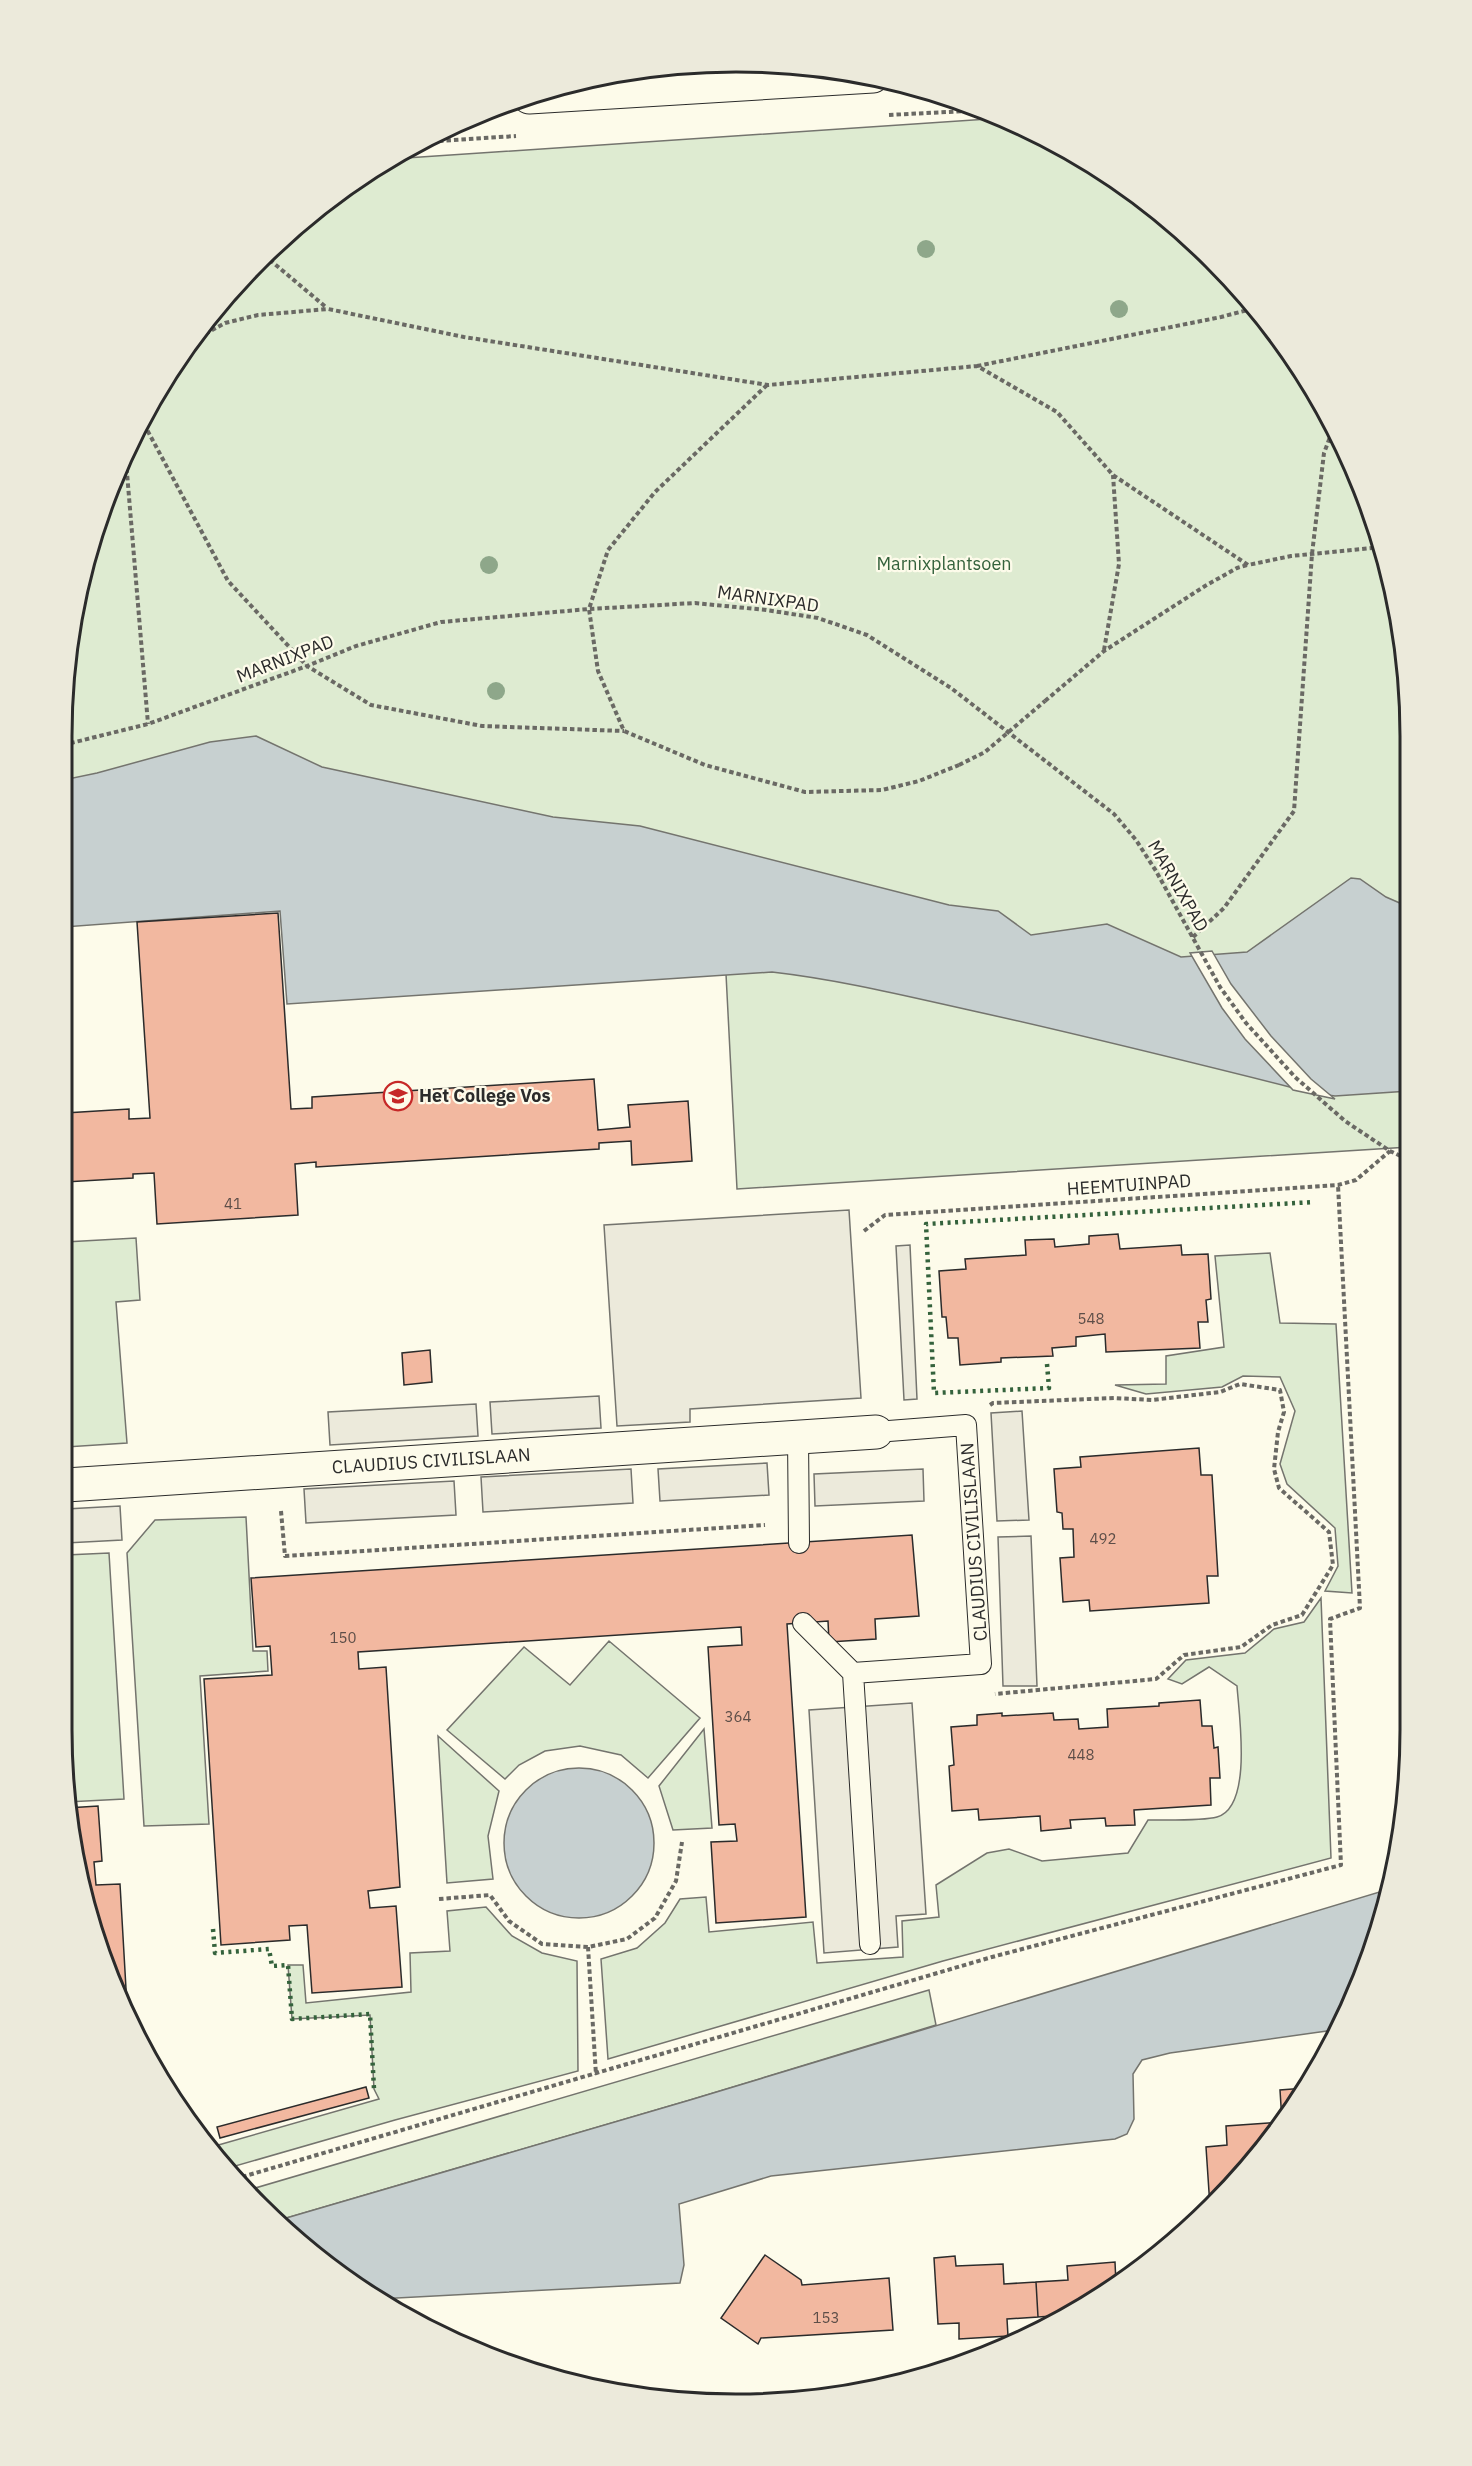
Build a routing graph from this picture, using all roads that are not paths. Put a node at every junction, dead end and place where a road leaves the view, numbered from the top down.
1 (828, 79) edge
2 (565, 95) edge
3 (876, 1432) joint
4 (798, 1437) junction
5 (72, 1485) edge
6 (799, 1543) dead end
7 (803, 1623) dead end
8 (853, 1673) junction
9 (870, 1944) dead end

1 - 2 street
3 - 4 street, CLAUDIUS CIVILISLAAN
3 - 8 lane, CLAUDIUS CIVILISLAAN
4 - 5 street, CLAUDIUS CIVILISLAAN
4 - 6 lane
7 - 8 lane
8 - 9 lane

